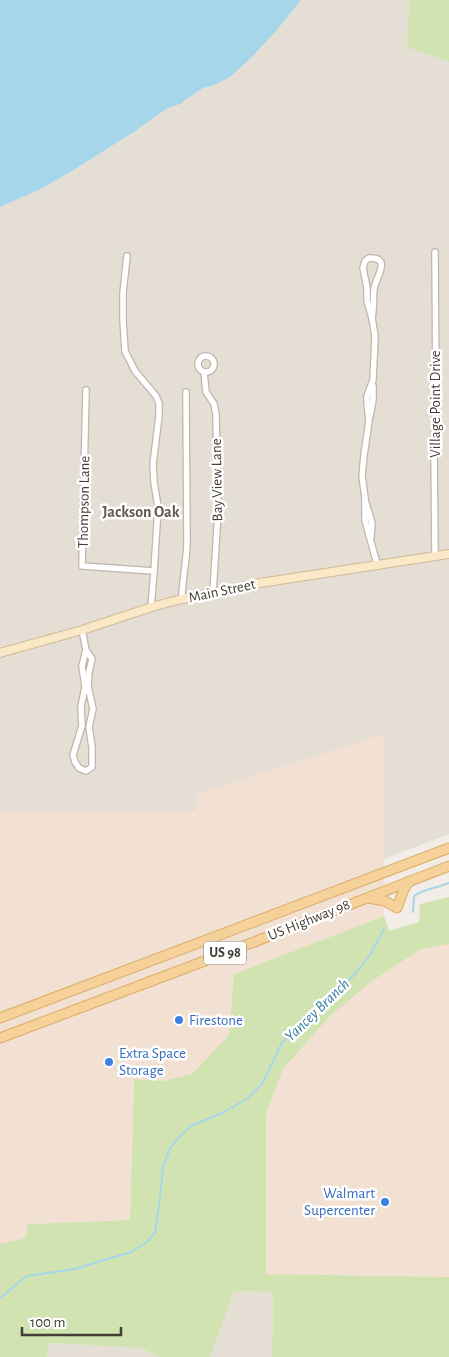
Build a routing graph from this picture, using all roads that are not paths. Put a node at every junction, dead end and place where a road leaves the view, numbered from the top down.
1 (435, 252) dead end
2 (127, 256) dead end
3 (372, 318) junction
4 (204, 372) dead end
5 (86, 390) dead end
6 (186, 392) dead end
7 (449, 554) edge
8 (435, 556) junction
9 (377, 564) junction
10 (154, 571) junction
11 (213, 592) junction
12 (182, 599) junction
13 (151, 607) junction
14 (82, 630) junction
15 (0, 653) edge
16 (87, 687) junction
17 (82, 726) junction
18 (89, 727) junction
19 (449, 848) edge
20 (449, 866) edge
21 (410, 881) junction
22 (365, 898) junction
23 (211, 938) junction
24 (218, 956) junction
25 (0, 1018) edge
26 (0, 1038) edge

1 - 8 street, Village Point Drive
2 - 10 street
3 - 3 street
3 - 9 street
4 - 11 street, Bay View Lane
5 - 10 street, Thompson Lane
6 - 12 street
7 - 8 main road, Main Street
8 - 9 main road, Main Street
9 - 11 main road, Main Street
10 - 13 street
11 - 12 main road, Main Street
12 - 13 main road, Main Street
13 - 14 main road, Main Street
14 - 15 main road, Main Street
14 - 16 street
16 - 17 street
16 - 18 street
17 - 18 street
17 - 18 street
19 - 23 main road, US Highway 98 / US 98
20 - 21 main road, US Highway 98 / US 98
21 - 22 main road, US Highway 98 / US 98
21 - 22 main road
22 - 24 main road, US Highway 98 / US 98
23 - 24 street
23 - 25 main road, US Highway 98 / US 98
24 - 26 main road, US Highway 98 / US 98

